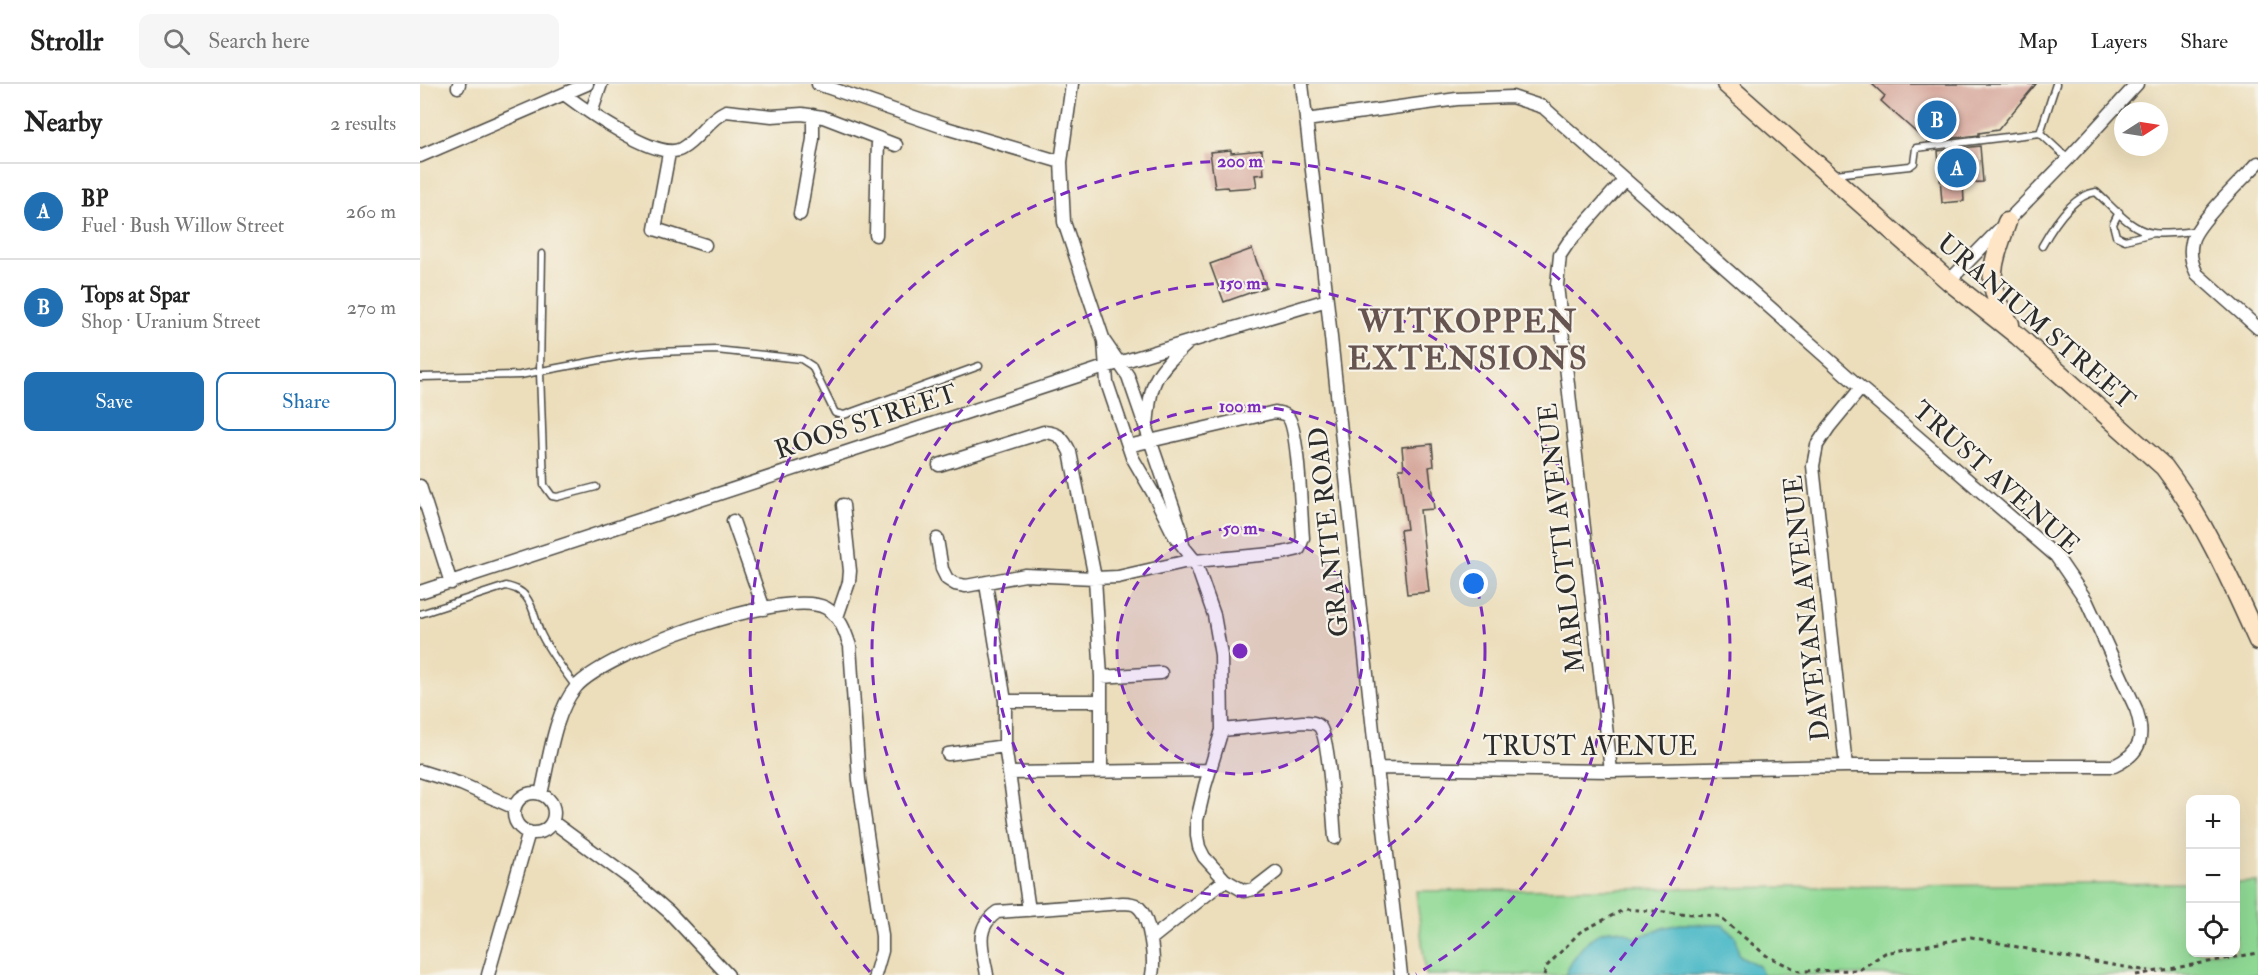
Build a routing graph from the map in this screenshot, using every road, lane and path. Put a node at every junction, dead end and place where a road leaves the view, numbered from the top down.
1 (587, 84) edge
2 (600, 84) edge
3 (818, 84) edge
4 (1072, 84) edge
5 (1302, 84) edge
6 (1726, 84) edge
7 (2056, 84) edge
8 (2137, 84) edge
9 (564, 94) junction
10 (591, 113) junction
11 (813, 115) junction
12 (1306, 120) junction
13 (2040, 133) junction
14 (878, 138) junction
15 (896, 145) dead end
16 (669, 153) junction
17 (420, 156) edge
18 (2068, 159) junction
19 (1061, 162) junction
20 (2258, 163) edge
21 (1827, 175) junction
22 (1624, 180) junction
23 (2119, 212) junction
24 (800, 214) dead end
25 (2007, 222) junction
26 (2196, 231) junction
27 (2153, 233) junction
28 (876, 235) dead end
29 (705, 245) dead end
30 (2042, 246) dead end
31 (542, 254) dead end
32 (1949, 281) junction
33 (1328, 300) junction
34 (2258, 328) edge
35 (2018, 336) junction
36 (1104, 341) junction
37 (1189, 343) junction
38 (1119, 364) junction
39 (979, 366) dead end
40 (1105, 367) junction
41 (540, 372) junction
42 (420, 376) edge
43 (1861, 388) junction
44 (1147, 428) junction
45 (1151, 441) junction
46 (1128, 446) junction
47 (939, 465) dead end
48 (420, 486) edge
49 (596, 488) dead end
50 (843, 506) dead end
51 (733, 521) dead end
52 (937, 540) dead end
53 (1183, 545) junction
54 (1195, 561) junction
55 (1095, 578) junction
56 (451, 583) junction
57 (986, 584) junction
58 (420, 592) edge
59 (764, 609) junction
60 (420, 614) edge
61 (837, 617) junction
62 (2258, 641) edge
63 (1161, 673) dead end
64 (1101, 676) junction
65 (576, 687) junction
66 (1005, 701) junction
67 (1101, 701) junction
68 (1222, 730) junction
69 (1005, 746) junction
70 (948, 754) dead end
71 (1846, 766) junction
72 (1377, 768) junction
73 (1209, 770) junction
74 (420, 771) edge
75 (1101, 771) junction
76 (1611, 771) junction
77 (1009, 773) junction
78 (541, 794) junction
79 (514, 808) junction
80 (553, 822) junction
81 (529, 832) junction
82 (1335, 838) dead end
83 (1276, 872) dead end
84 (1226, 880) junction
85 (1029, 910) junction
86 (1151, 939) junction
87 (2258, 953) edge
88 (2149, 971) junction
89 (488, 975) edge
90 (728, 975) edge
91 (875, 975) edge
92 (987, 975) edge
93 (1152, 975) edge
94 (1401, 975) edge
95 (1544, 975) edge
96 (2136, 975) edge

1 - 9 street
2 - 10 street
3 - 19 street
4 - 19 street
5 - 12 street, GRANITE ROAD
6 - 21 street, URANIUM STREET
7 - 13 lane
8 - 18 street
9 - 10 street
9 - 17 street
10 - 16 street
11 - 14 street
11 - 16 street
11 - 24 street
12 - 22 street, TRUST AVENUE
12 - 33 street, GRANITE ROAD
13 - 18 lane
13 - 21 lane
14 - 15 street
14 - 28 street
16 - 29 street
18 - 25 street
19 - 36 street
20 - 26 street
21 - 32 street, URANIUM STREET
22 - 43 street, TRUST AVENUE
22 - 76 street, MARLOTTI AVENUE
23 - 27 lane
23 - 27 lane
23 - 30 lane
25 - 32 street
25 - 35 street
26 - 27 lane
26 - 34 street
31 - 41 lane
32 - 35 street, URANIUM STREET
33 - 37 street, ROOS STREET
33 - 72 street, GRANITE ROAD
35 - 62 street, URANIUM STREET
36 - 38 street
36 - 40 street
37 - 38 street, ROOS STREET
37 - 44 street
38 - 40 street, ROOS STREET
38 - 44 street
39 - 41 lane
40 - 46 street
40 - 56 street, ROOS STREET
41 - 42 lane
41 - 49 lane
43 - 71 street, DAVEYANA AVENUE
43 - 71 street, TRUST AVENUE
44 - 45 street
45 - 46 street
45 - 53 street
45 - 54 street
46 - 53 street
47 - 55 street
48 - 56 street
50 - 61 street
51 - 59 street
52 - 57 street
53 - 54 street
54 - 55 street
54 - 68 street
55 - 57 street
55 - 64 street
56 - 58 street, ROOS STREET
57 - 66 street
59 - 61 street
59 - 65 street
60 - 65 lane
61 - 91 street
63 - 64 street
64 - 67 street
65 - 78 street
66 - 67 street
66 - 69 street
67 - 75 street
68 - 73 street
68 - 82 street
69 - 70 street
69 - 77 street
71 - 76 street, TRUST AVENUE
72 - 76 street, TRUST AVENUE
72 - 94 street, GRANITE ROAD
73 - 75 street
73 - 84 street
74 - 79 street
75 - 77 street
77 - 85 street
78 - 79 street
78 - 80 street
79 - 81 street
80 - 81 street
80 - 90 street
81 - 89 street
83 - 84 street
84 - 86 street
85 - 86 street
85 - 92 street
86 - 93 street
87 - 88 path
88 - 95 path
88 - 96 path

